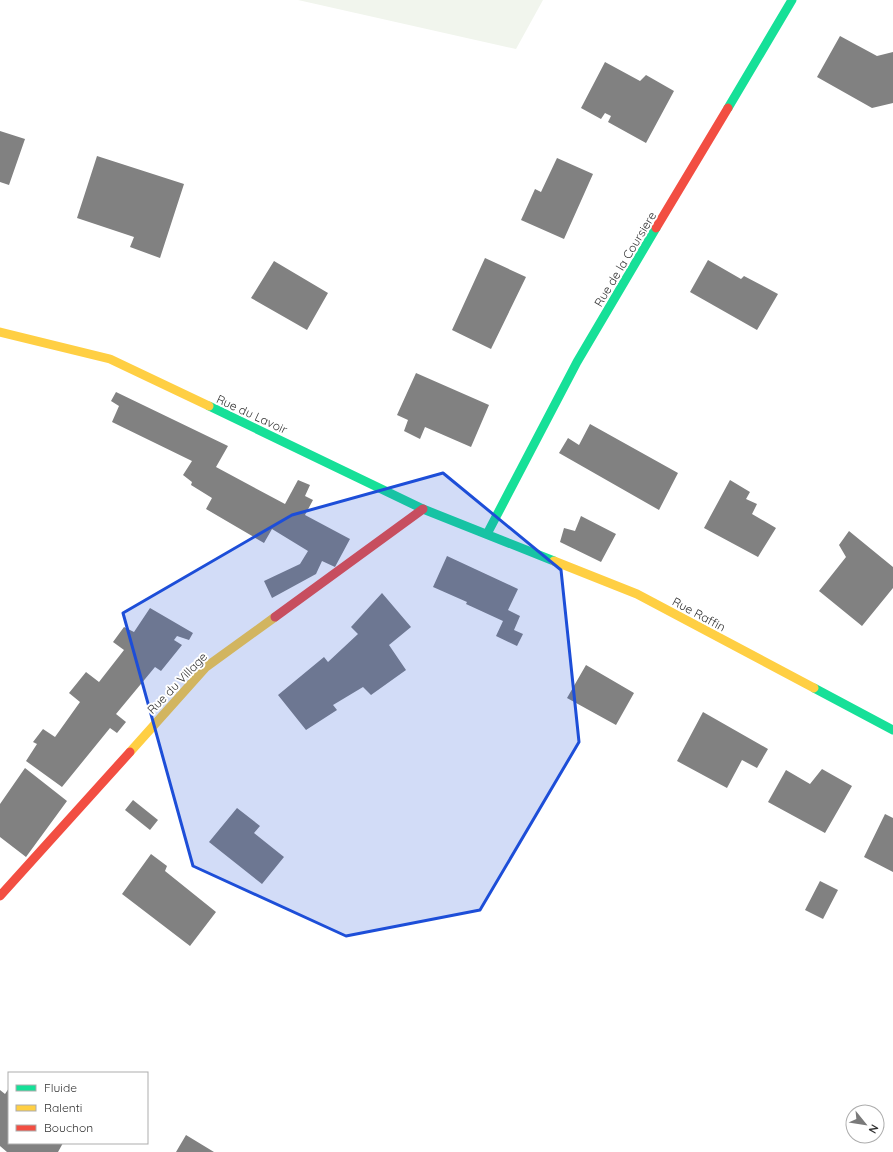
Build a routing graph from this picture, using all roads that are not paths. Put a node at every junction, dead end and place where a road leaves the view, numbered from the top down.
1 (792, 0) edge
2 (0, 332) edge
3 (423, 509) junction
4 (487, 534) junction
5 (893, 730) edge
6 (0, 896) edge

1 - 4 street, Rue de la Coursiere
2 - 3 street, Rue du Lavoir
3 - 4 street, Rue du Lavoir
3 - 6 street, Rue du Village
4 - 5 street, Rue Raffin

